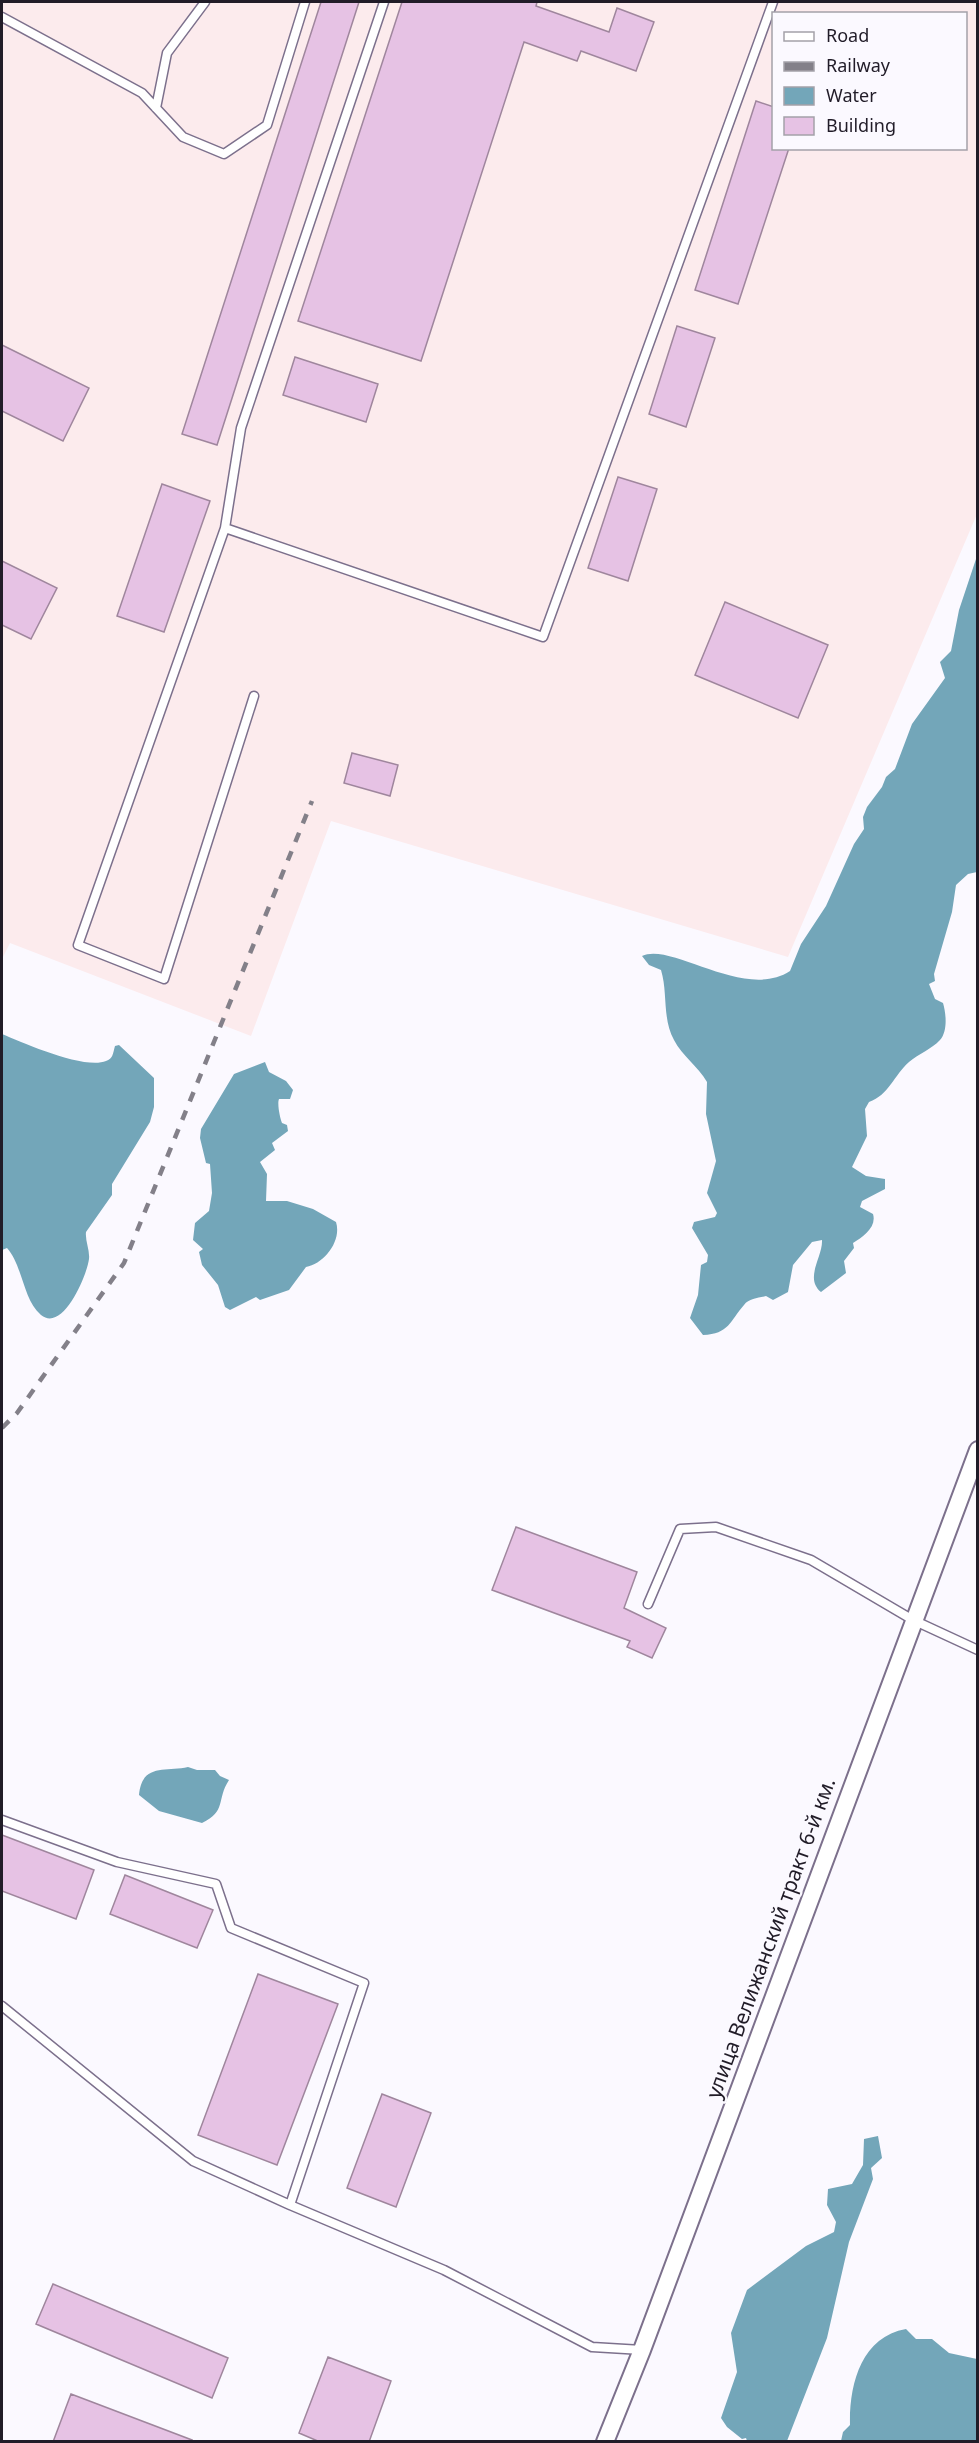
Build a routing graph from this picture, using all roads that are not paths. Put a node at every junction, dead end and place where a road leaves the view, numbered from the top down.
1 (205, 2) edge
2 (305, 2) edge
3 (384, 2) edge
4 (773, 2) edge
5 (2, 16) edge
6 (156, 108) junction
7 (225, 528) junction
8 (254, 696) dead end
9 (978, 1450) edge
10 (648, 1604) dead end
11 (913, 1620) junction
12 (978, 1650) edge
13 (2, 1820) edge
14 (2, 2006) edge
15 (290, 2205) junction
16 (642, 2350) junction
17 (605, 2442) edge

1 - 6 lane
2 - 6 lane
3 - 7 lane
4 - 7 lane
5 - 6 lane
7 - 8 lane
9 - 11 street, улица Велижанский тракт 6-й км.
10 - 11 lane
11 - 12 lane
11 - 16 street, улица Велижанский тракт 6-й км.
13 - 15 lane
14 - 15 lane
15 - 16 lane
16 - 17 street, улица Велижанский тракт 6-й км.

